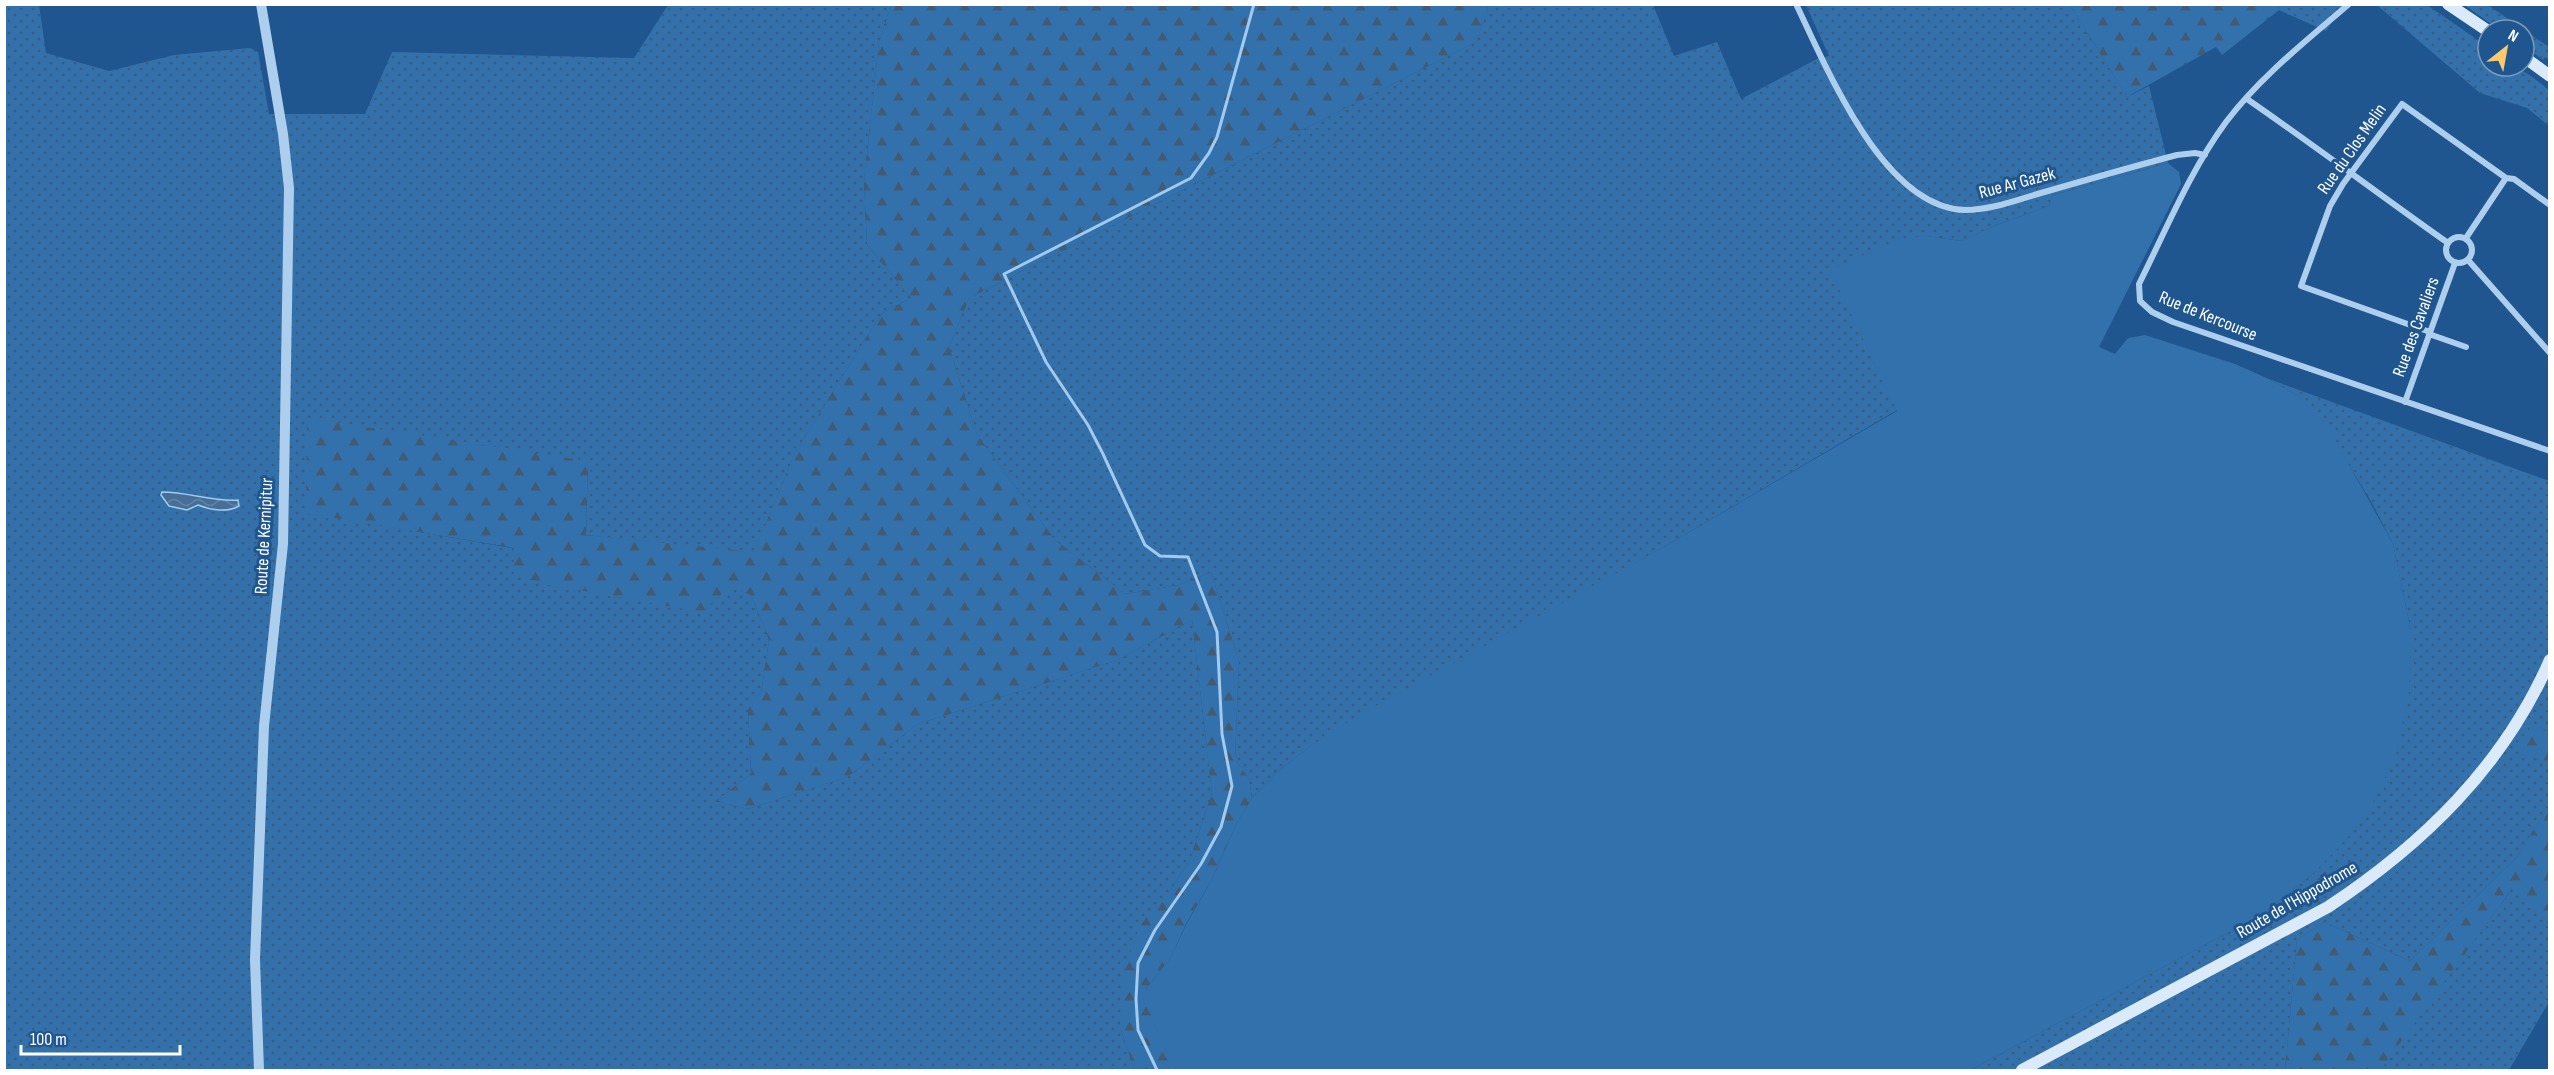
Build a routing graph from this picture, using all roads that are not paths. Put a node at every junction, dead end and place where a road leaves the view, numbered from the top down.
1 (261, 4) edge
2 (1796, 4) edge
3 (2349, 4) edge
4 (2448, 4) edge
5 (2476, 23) edge
6 (2536, 66) edge
7 (2550, 76) edge
8 (2247, 99) junction
9 (2205, 155) junction
10 (2352, 172) junction
11 (2506, 178) junction
12 (2550, 205) edge
13 (2466, 238) junction
14 (2448, 243) junction
15 (2468, 260) junction
16 (2455, 263) junction
17 (2430, 333) junction
18 (2466, 347) dead end
19 (2550, 353) edge
20 (2405, 402) junction
21 (2550, 451) edge
22 (2550, 660) edge
23 (260, 1071) edge
24 (2022, 1071) edge

1 - 23 street, Route de Kernipitur
2 - 9 street, Rue Ar Gazek
3 - 8 street, Rue de Kercourse
4 - 5 main road
6 - 7 main road
8 - 9 street, Rue de Kercourse
8 - 10 street
9 - 20 street, Rue de Kercourse
10 - 11 street, Rue du Clos Melin
10 - 14 street
10 - 17 street, Rue du Clos Melin
11 - 12 street, Rue du Clos Melin
11 - 13 street
13 - 14 street
13 - 15 street
14 - 16 street, Rue des Cavaliers
15 - 16 street, Rue des Cavaliers
15 - 19 street
16 - 17 street, Rue des Cavaliers
17 - 18 street
17 - 20 street, Rue des Cavaliers
20 - 21 street, Rue de Kercourse
22 - 24 main road, Route de l'Hippodrome

